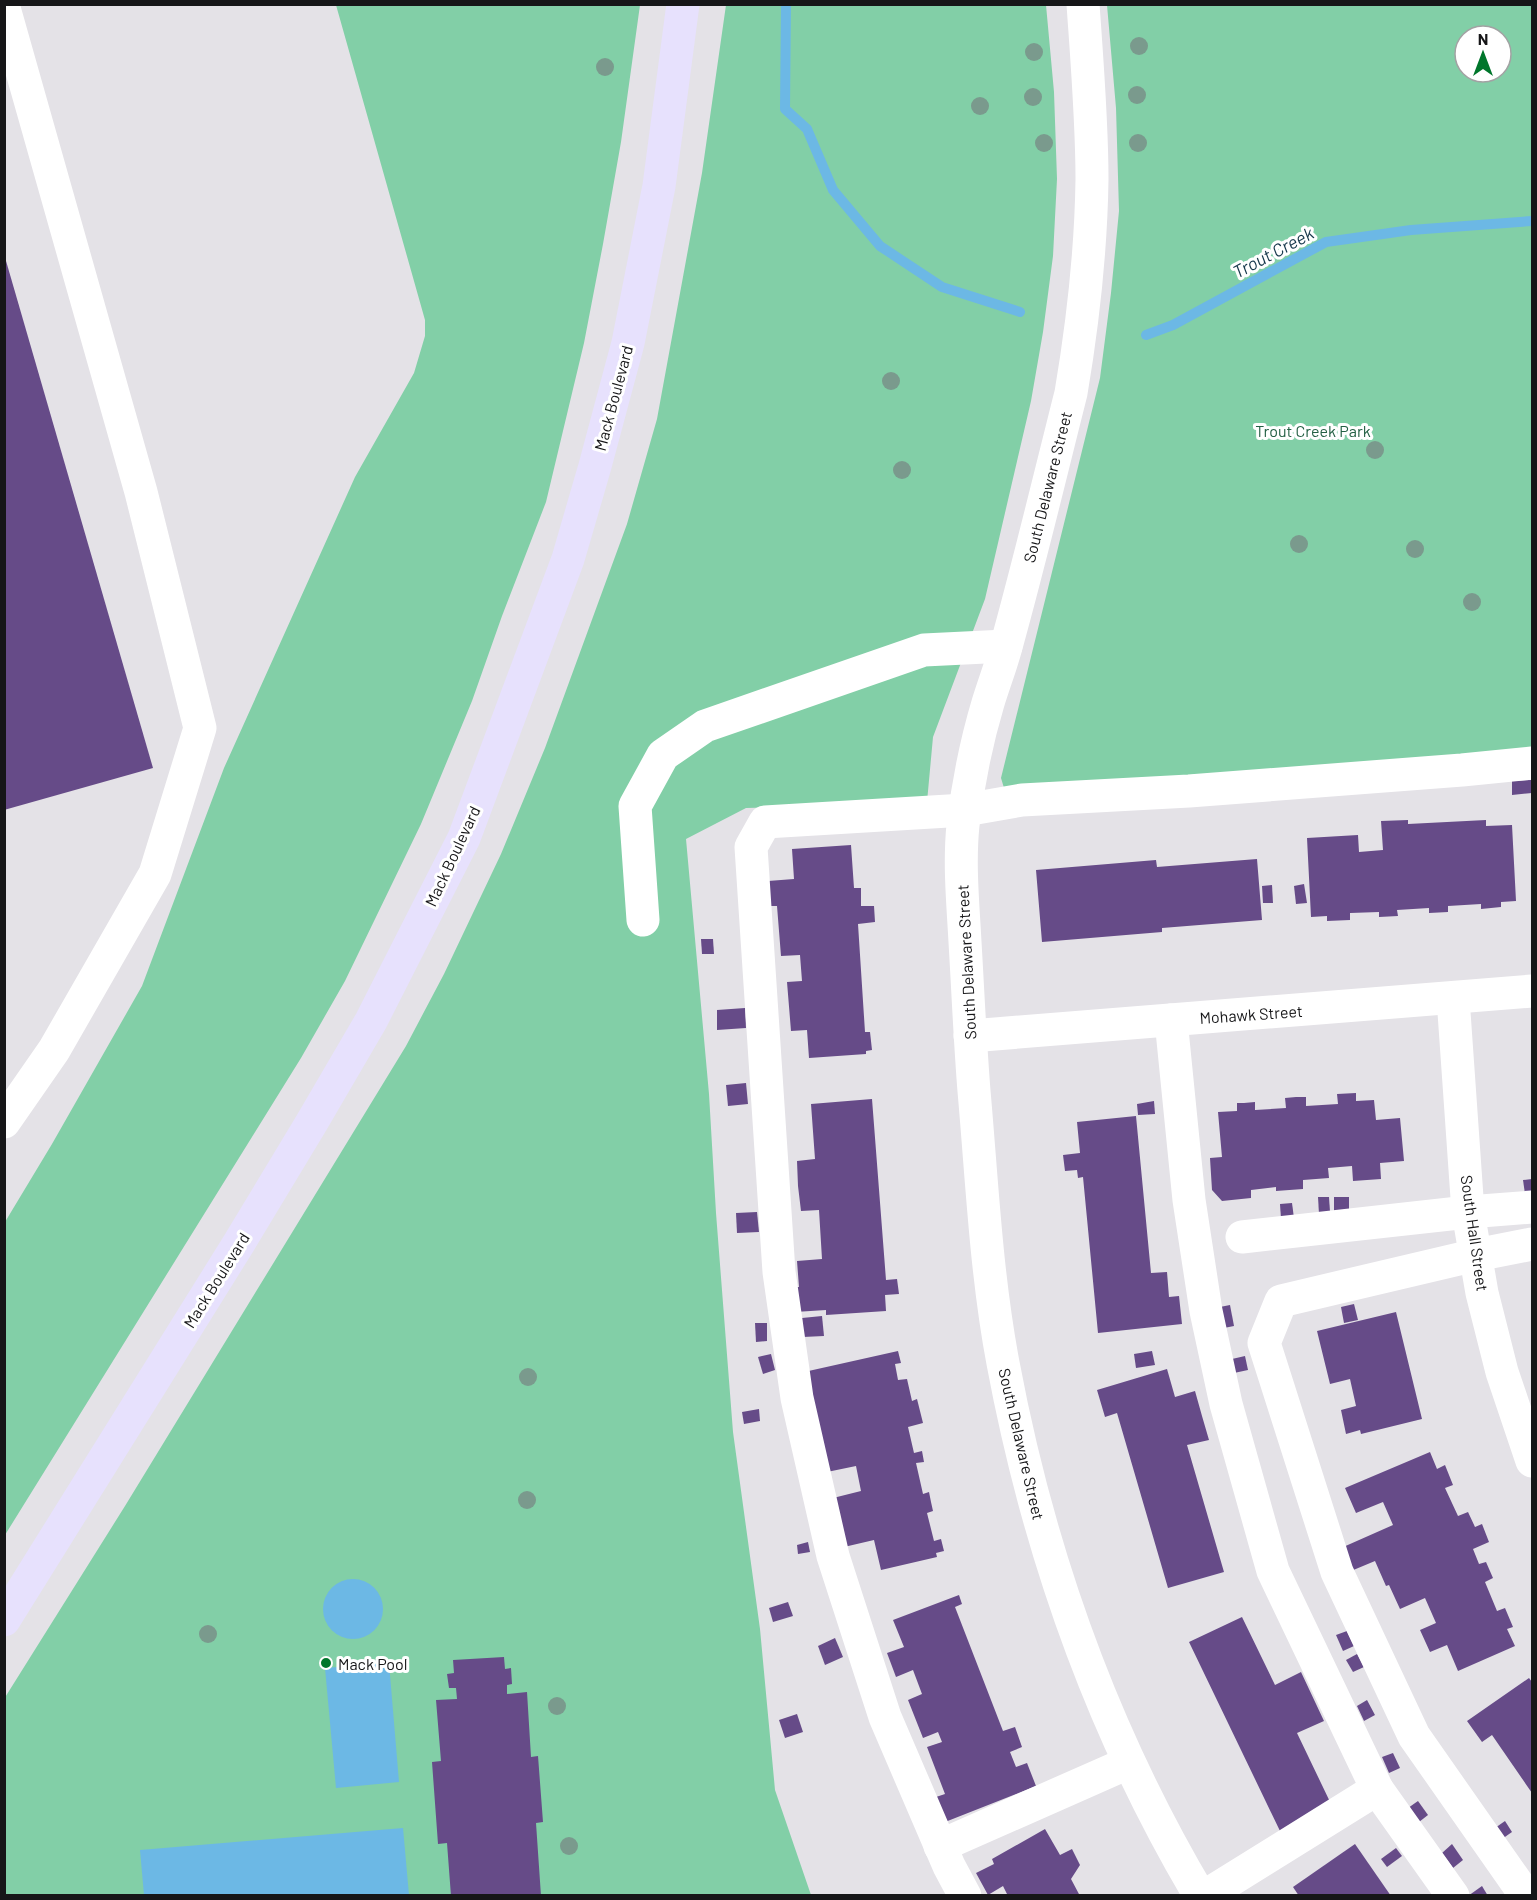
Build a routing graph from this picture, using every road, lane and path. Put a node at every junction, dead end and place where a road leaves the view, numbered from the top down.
1 (683, 4) edge
2 (1083, 4) edge
3 (4, 8) edge
4 (1006, 646) junction
5 (1533, 763) edge
6 (966, 810) junction
7 (644, 920) dead end
8 (1533, 992) edge
9 (1453, 998) junction
10 (1171, 1020) junction
11 (970, 1036) junction
12 (4, 1122) edge
13 (1533, 1207) edge
14 (1468, 1212) junction
15 (1242, 1237) dead end
16 (1533, 1244) edge
17 (1476, 1255) junction
18 (1533, 1461) edge
19 (4, 1620) edge
20 (1128, 1762) junction
21 (1377, 1789) junction
22 (940, 1846) junction
23 (965, 1896) edge
24 (1200, 1896) edge
25 (1205, 1896) edge
26 (1453, 1896) edge
27 (1526, 1896) edge

1 - 19 main road, Mack Boulevard
2 - 4 street, South Delaware Street
3 - 12 street
4 - 6 street, South Delaware Street
4 - 7 street
5 - 6 street
6 - 11 street, South Delaware Street
6 - 22 street
8 - 9 street, Mohawk Street
9 - 10 street, Mohawk Street
9 - 14 street, South Hall Street
10 - 11 street, Mohawk Street
10 - 21 street
11 - 20 street, South Delaware Street
13 - 14 street
14 - 15 street
14 - 17 street, South Hall Street
16 - 17 street
17 - 18 street, South Hall Street
17 - 27 street
20 - 22 street
20 - 24 street, South Delaware Street
21 - 25 street
21 - 26 street
22 - 23 street

